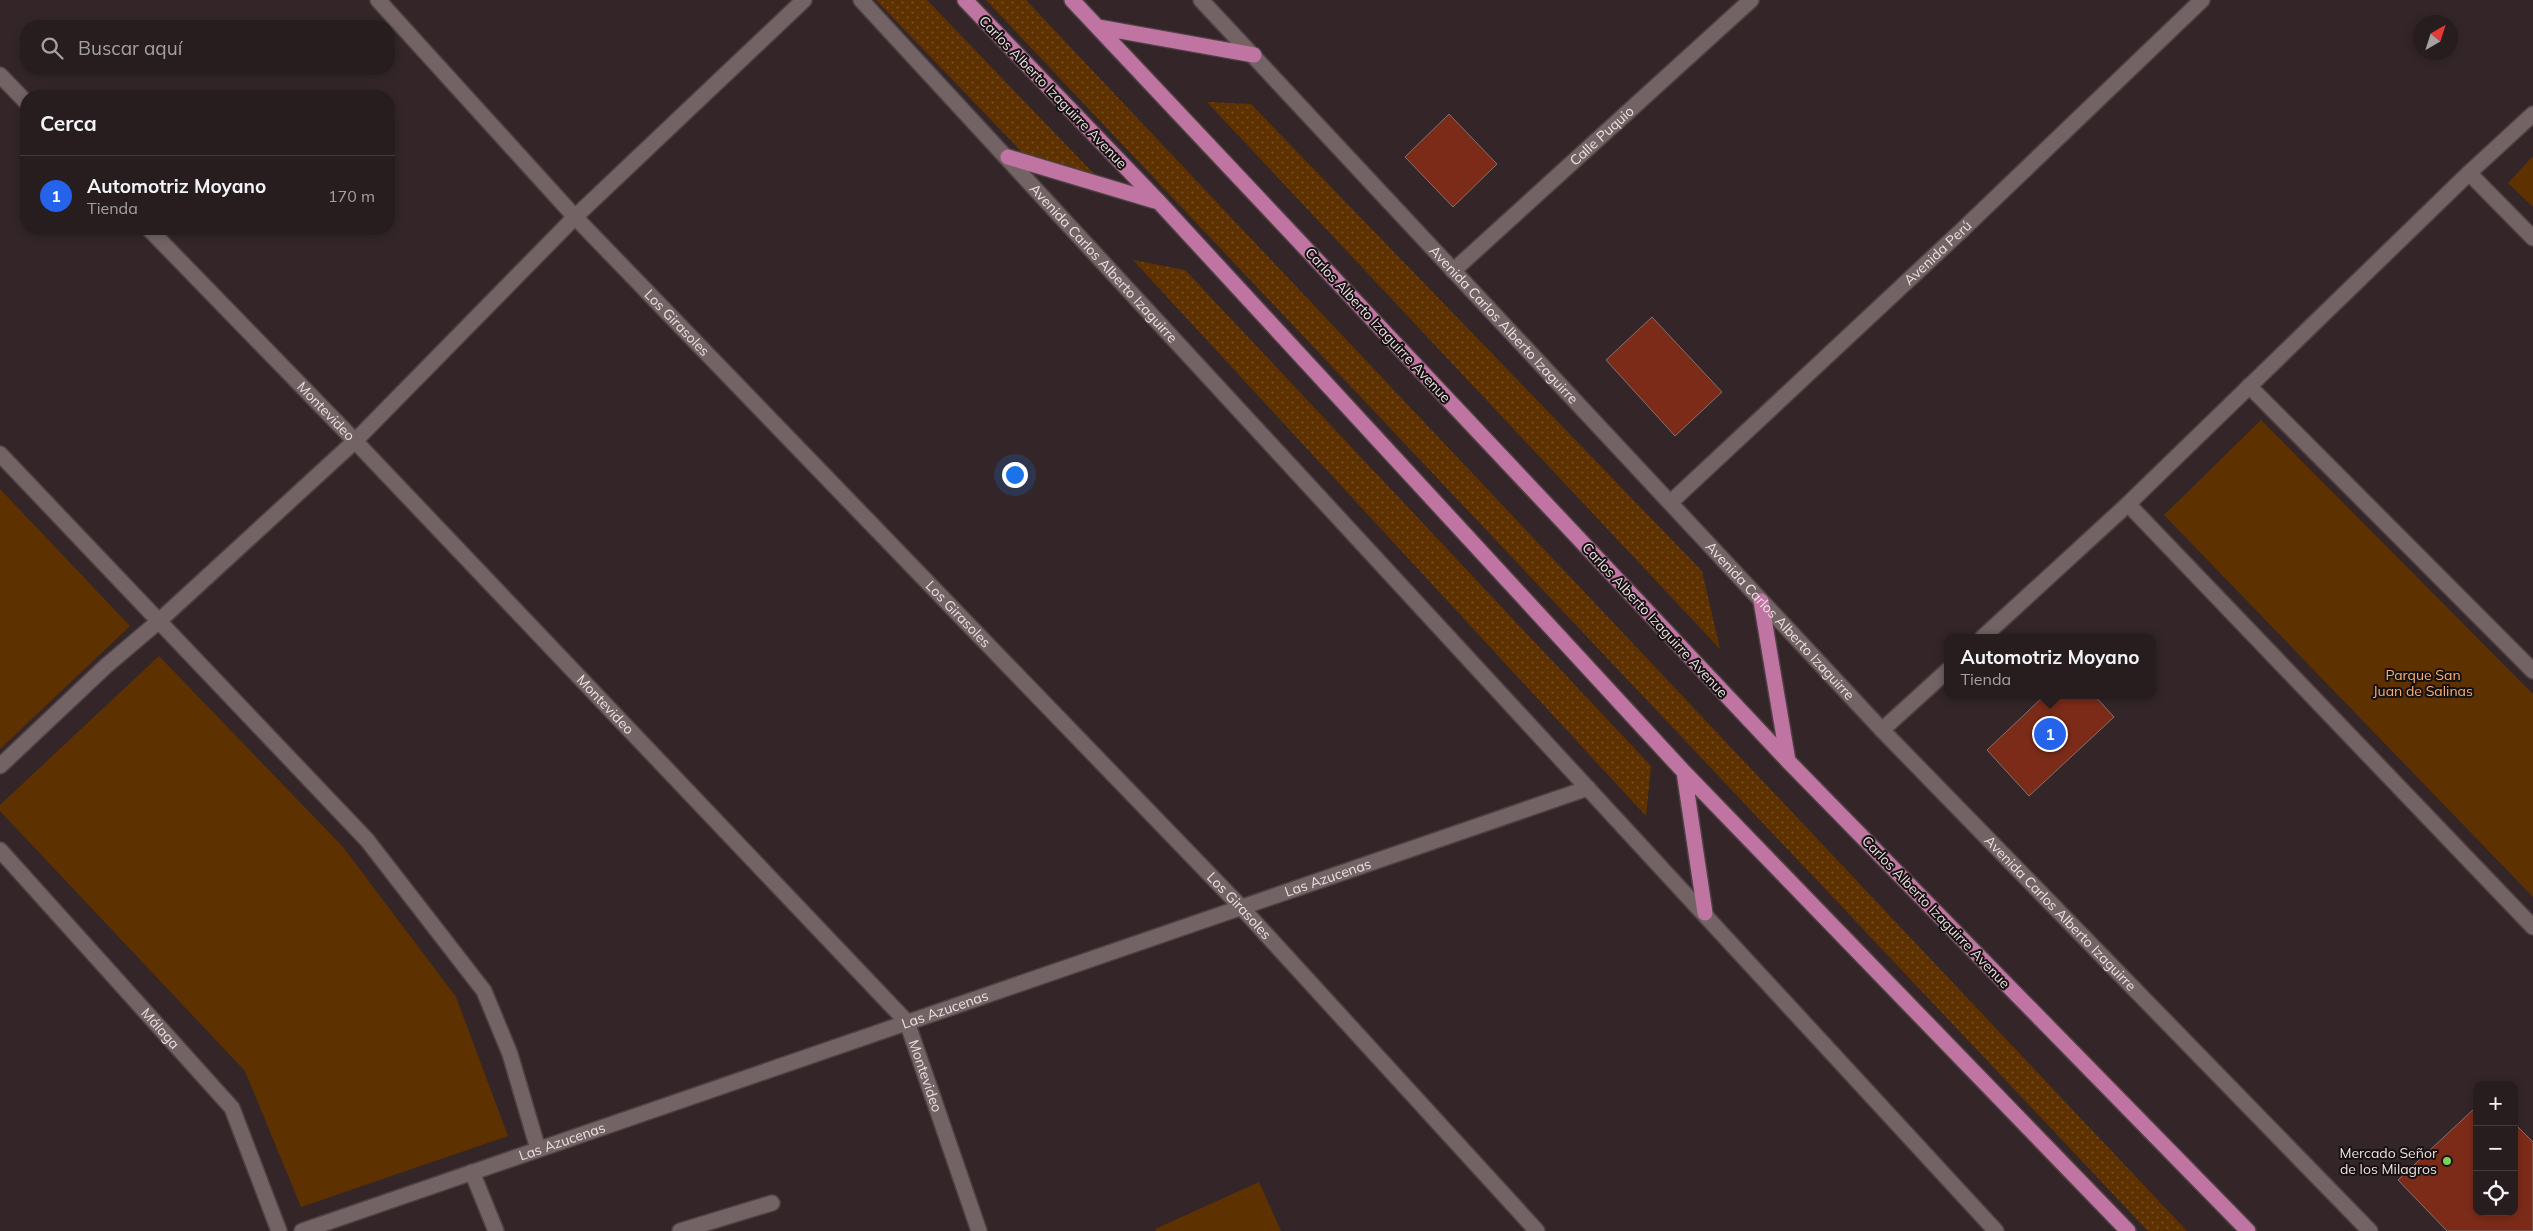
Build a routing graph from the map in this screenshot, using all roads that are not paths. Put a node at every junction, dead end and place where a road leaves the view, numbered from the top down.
1 (378, 0) edge
2 (804, 0) edge
3 (861, 0) edge
4 (965, 0) edge
5 (1072, 0) edge
6 (1202, 0) edge
7 (1751, 0) edge
8 (2202, 0) edge
9 (1098, 27) junction
10 (1254, 55) junction
11 (0, 75) edge
12 (20, 96) edge
13 (2533, 114) edge
14 (1008, 157) junction
15 (2469, 173) junction
16 (1158, 201) junction
17 (575, 217) junction
18 (155, 235) edge
19 (2533, 238) edge
20 (1453, 271) junction
21 (2249, 386) junction
22 (355, 441) junction
23 (0, 454) edge
24 (1671, 502) junction
25 (2128, 504) junction
26 (1760, 601) junction
27 (159, 621) junction
28 (1986, 634) edge
29 (2533, 671) edge
30 (1944, 674) edge
31 (1882, 730) junction
32 (1788, 761) junction
33 (0, 766) edge
34 (1684, 772) junction
35 (1588, 788) junction
36 (0, 850) edge
37 (1242, 908) junction
38 (1704, 913) junction
39 (2533, 927) edge
40 (907, 1022) junction
41 (538, 1149) junction
42 (472, 1172) junction
43 (772, 1203) dead end
44 (279, 1231) edge
45 (302, 1231) edge
46 (496, 1231) edge
47 (680, 1231) edge
48 (979, 1231) edge
49 (1537, 1231) edge
50 (1996, 1231) edge
51 (2128, 1231) edge
52 (2248, 1231) edge
53 (2370, 1231) edge

1 - 17 street, Los Girasoles
2 - 17 street
3 - 14 street, Avenida Carlos Alberto Izaguirre
4 - 16 main road, Carlos Alberto Izaguirre Avenue
5 - 9 main road, Carlos Alberto Izaguirre Avenue
6 - 10 street, Avenida Carlos Alberto Izaguirre
7 - 20 street, Calle Puquio
8 - 24 street, Avenida Perú
9 - 10 main road
9 - 32 main road, Carlos Alberto Izaguirre Avenue
10 - 20 street, Avenida Carlos Alberto Izaguirre
11 - 12 street
13 - 15 street
14 - 16 main road
14 - 35 street, Avenida Carlos Alberto Izaguirre
15 - 19 street
15 - 21 street
16 - 34 main road, Carlos Alberto Izaguirre Avenue
17 - 22 street
17 - 37 street, Los Girasoles
18 - 22 street, Montevideo
20 - 24 street, Avenida Carlos Alberto Izaguirre
21 - 25 street
21 - 29 street
22 - 27 street
22 - 40 street, Montevideo
23 - 27 street
24 - 26 street, Avenida Carlos Alberto Izaguirre
25 - 28 street
25 - 39 street
26 - 31 street, Avenida Carlos Alberto Izaguirre
26 - 32 main road
27 - 33 street
27 - 41 street
30 - 31 street
31 - 53 street, Avenida Carlos Alberto Izaguirre
32 - 52 main road, Carlos Alberto Izaguirre Avenue
34 - 38 main road
34 - 51 main road, Carlos Alberto Izaguirre Avenue
35 - 37 street, Las Azucenas
35 - 38 street, Avenida Carlos Alberto Izaguirre
36 - 44 street, Málaga
37 - 40 street, Las Azucenas
37 - 49 street, Los Girasoles
38 - 50 street, Avenida Carlos Alberto Izaguirre
40 - 41 street, Las Azucenas
40 - 48 street, Montevideo
41 - 42 street, Las Azucenas
42 - 45 street, Las Azucenas
42 - 46 street
43 - 47 street

